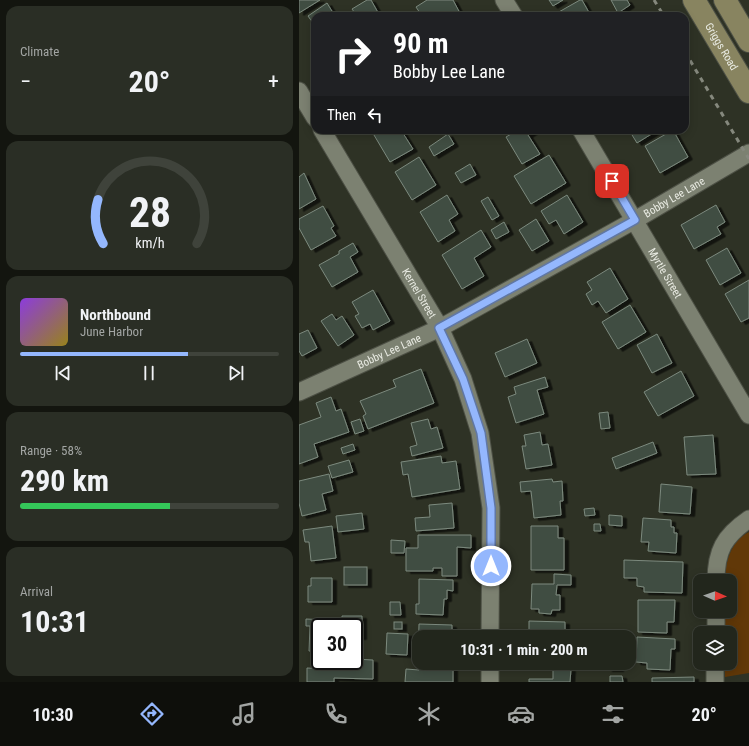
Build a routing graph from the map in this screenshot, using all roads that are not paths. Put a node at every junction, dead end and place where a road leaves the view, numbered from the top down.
1 (505, 0) edge
2 (694, 0) edge
3 (725, 0) edge
4 (512, 12) edge
5 (749, 41) edge
6 (299, 91) edge
7 (749, 92) edge
8 (311, 111) edge
9 (324, 134) edge
10 (583, 134) edge
11 (749, 153) edge
12 (635, 220) junction
13 (439, 328) junction
14 (299, 392) edge
15 (749, 415) edge
16 (749, 519) edge
17 (716, 574) edge
18 (490, 630) edge
19 (490, 670) edge
20 (715, 670) edge
21 (490, 682) edge
22 (715, 682) edge

1 - 4 street
2 - 7 main road, Griggs Road
3 - 5 main road
6 - 8 street
9 - 13 street, Kernel Street
10 - 12 street, Myrtle Street
11 - 12 street, Bobby Lee Lane
12 - 13 street, Bobby Lee Lane
12 - 15 street, Myrtle Street
13 - 14 street, Bobby Lee Lane
13 - 18 street, Kernel Street
16 - 17 street
19 - 21 street
20 - 22 street

